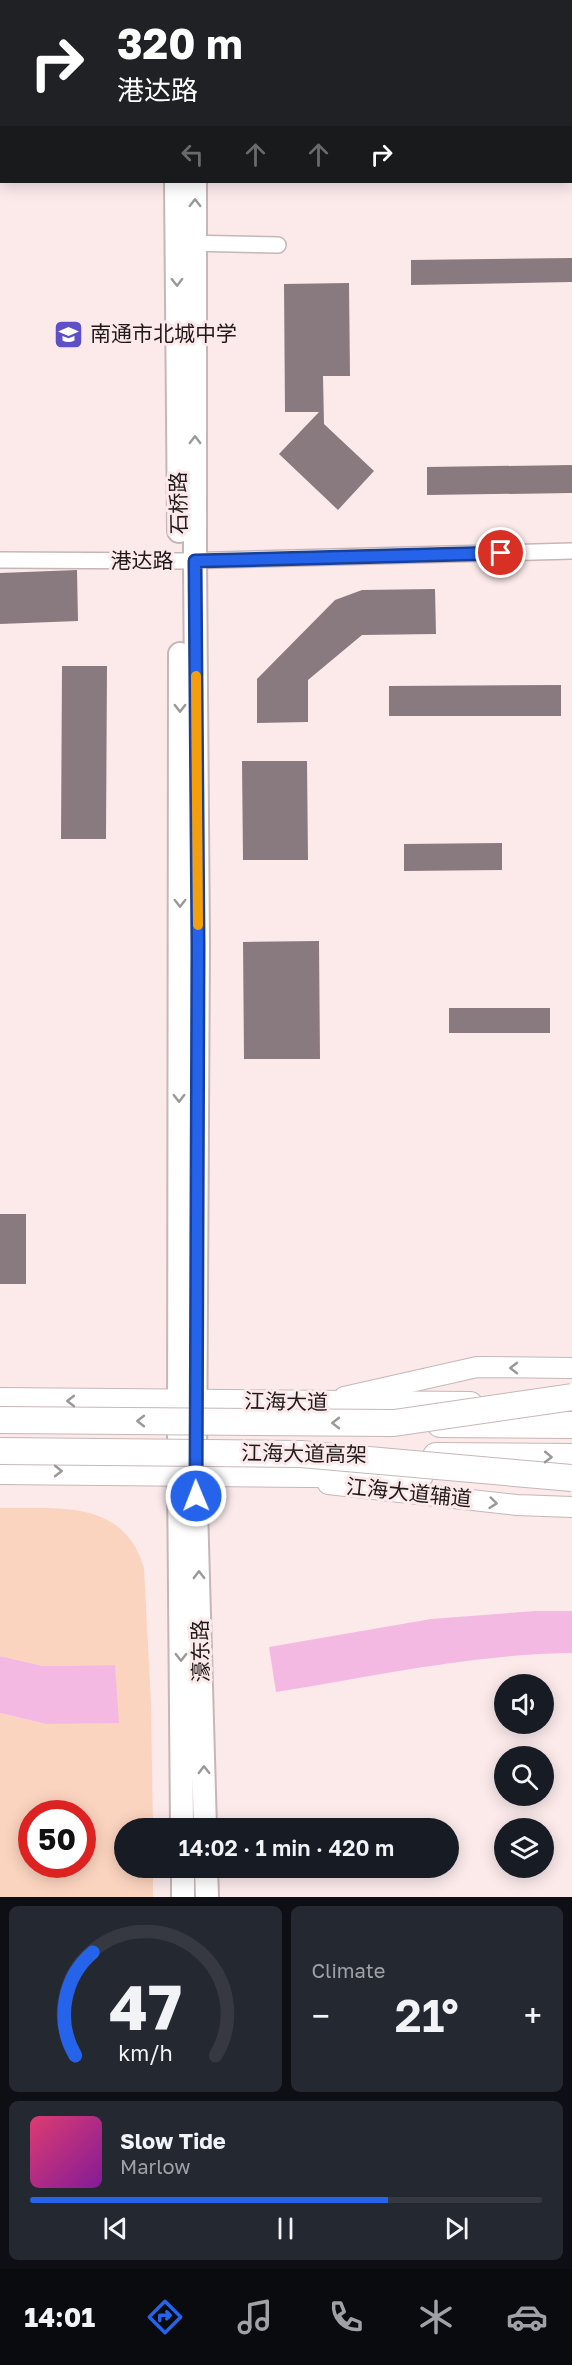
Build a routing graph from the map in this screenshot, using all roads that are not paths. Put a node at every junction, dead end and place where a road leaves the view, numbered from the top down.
1 (176, 183) edge
2 (195, 183) edge
3 (186, 243) junction
4 (278, 245) dead end
5 (572, 551) edge
6 (0, 560) edge
7 (187, 561) junction
8 (572, 1368) edge
9 (572, 1397) edge
10 (0, 1401) edge
11 (188, 1401) junction
12 (318, 1403) junction
13 (572, 1406) edge
14 (0, 1420) edge
15 (394, 1423) junction
16 (572, 1425) edge
17 (0, 1451) edge
18 (301, 1454) junction
19 (572, 1457) edge
20 (0, 1471) edge
21 (187, 1473) junction
22 (248, 1473) junction
23 (572, 1477) edge
24 (572, 1507) edge
25 (182, 1818) edge
26 (204, 1818) edge
27 (183, 1878) edge
28 (206, 1878) edge
29 (183, 1897) edge
30 (207, 1897) edge

1 - 3 main road, 石桥路
3 -> 2 main road, 石桥路
3 - 4 street
3 - 7 main road, 石桥路
5 - 7 street, 港达路
6 - 7 street, 港达路
7 - 11 main road, 石桥路
8 -> 12 street
9 - 15 main road, bridge
11 -> 10 main road, 江海大道
11 - 12 main road, 江海大道
11 - 21 main road, 石桥路
12 - 13 main road, 江海大道
15 -> 14 main road, 江海大道高架, bridge
15 - 16 main road, 江海大道高架, bridge
17 - 18 main road, 江海大道高架, bridge
18 -> 19 main road, 江海大道高架, bridge
18 - 23 main road, bridge
20 -> 21 main road
21 - 22 main road
21 -> 25 main road, 濠东路
26 -> 21 main road, 濠东路
22 - 23 main road
22 -> 24 street, 江海大道辅道
27 - 29 main road
28 - 30 main road

